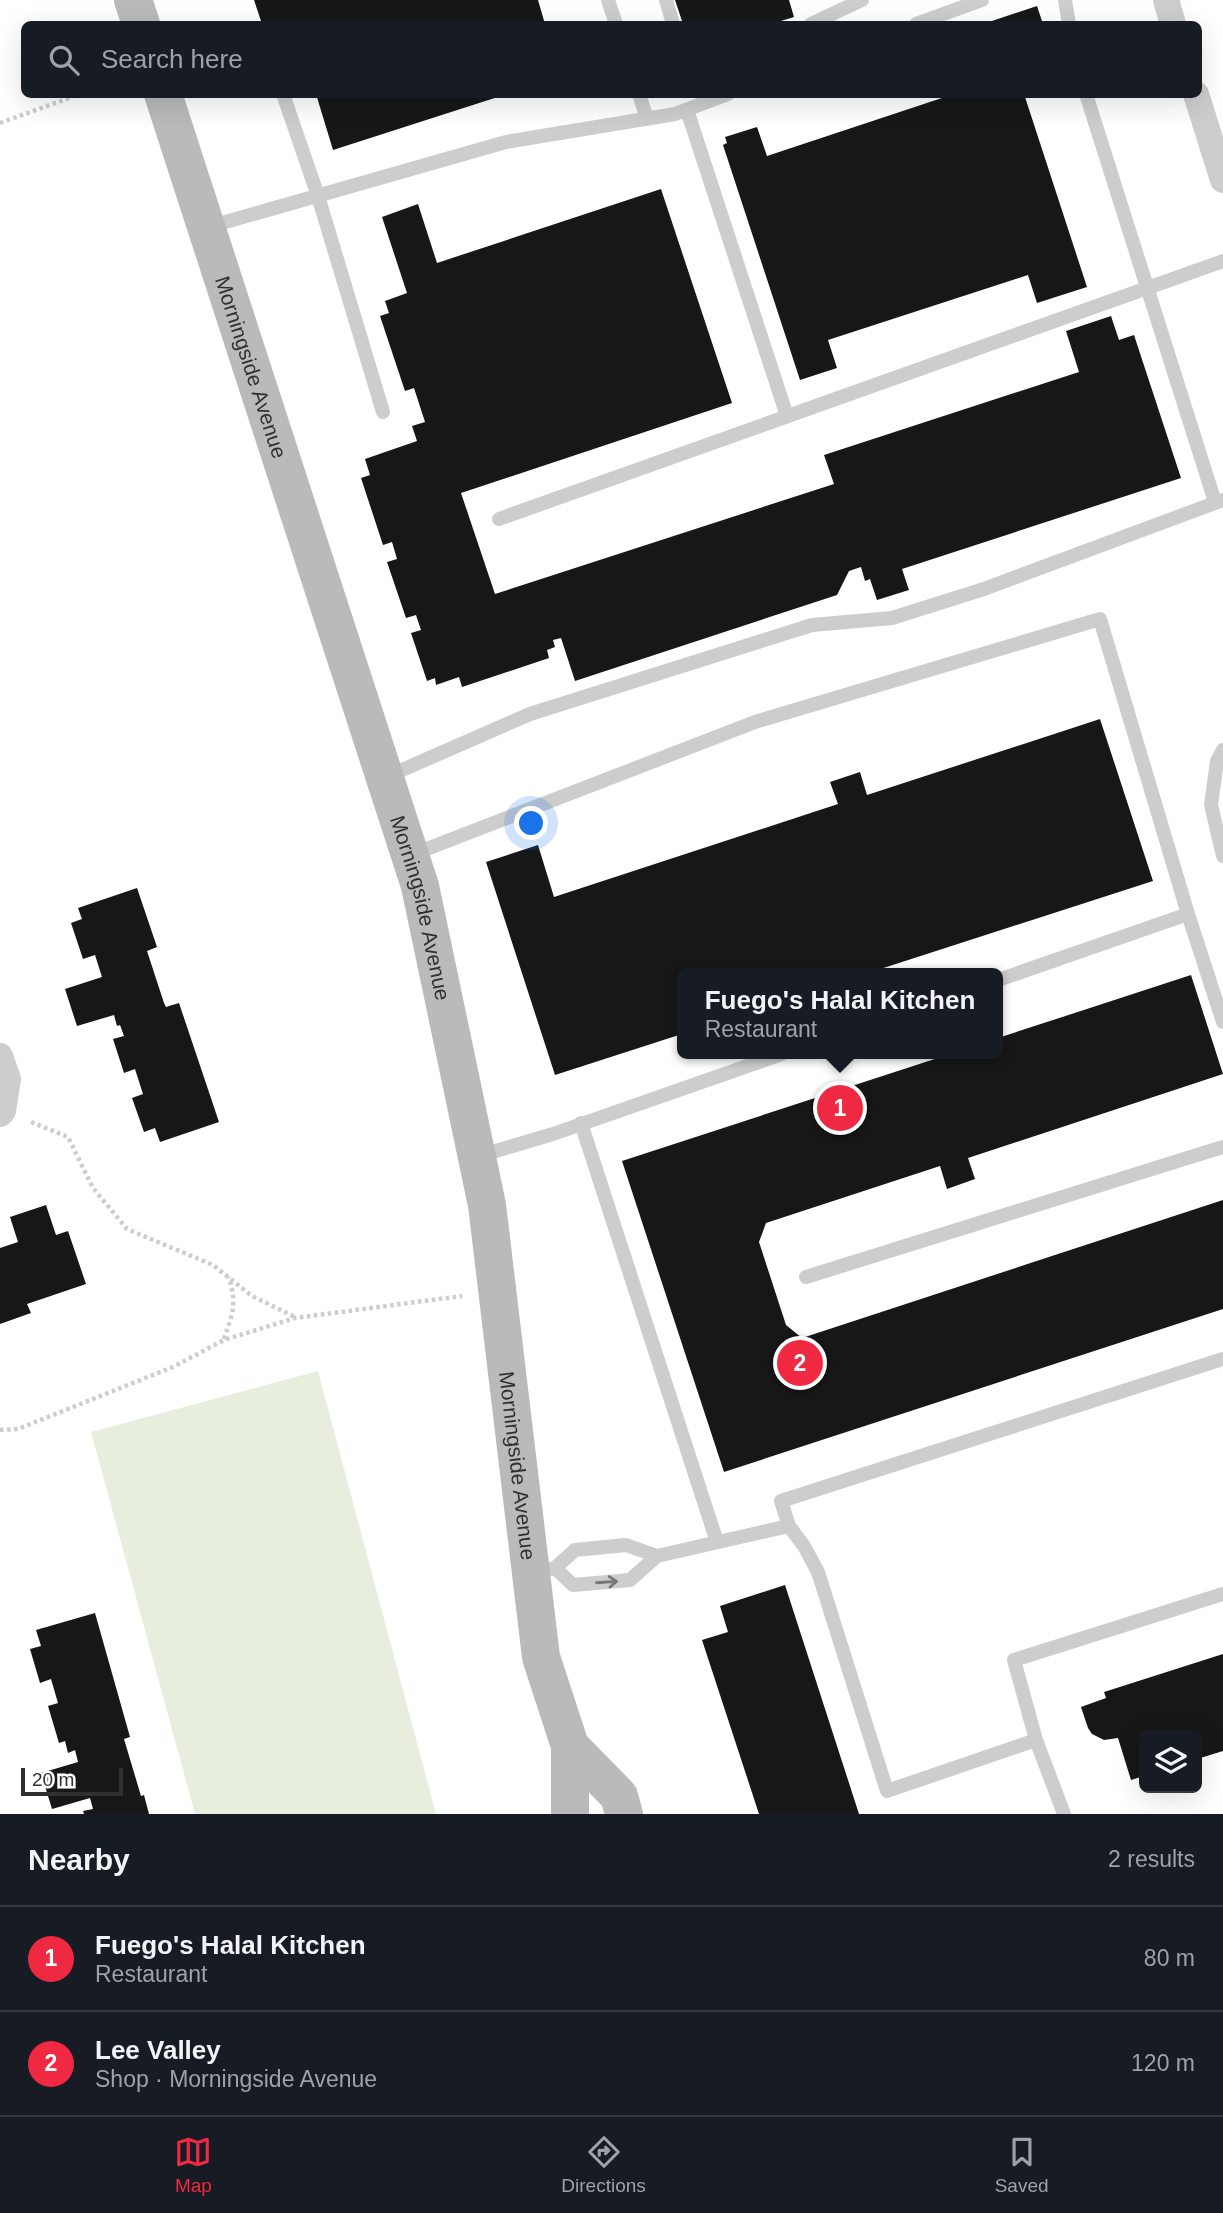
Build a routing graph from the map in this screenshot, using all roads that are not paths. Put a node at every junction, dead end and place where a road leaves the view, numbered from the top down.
1 (133, 0) edge
2 (608, 0) edge
3 (666, 0) edge
4 (862, 0) edge
5 (982, 0) edge
6 (1065, 0) edge
7 (1166, 0) edge
8 (140, 21) edge
9 (615, 21) edge
10 (672, 21) edge
11 (817, 21) edge
12 (924, 21) edge
13 (1068, 21) edge
14 (1172, 21) edge
15 (164, 98) edge
16 (284, 98) edge
17 (640, 98) edge
18 (718, 98) edge
19 (1087, 98) edge
20 (1197, 98) edge
21 (687, 110) junction
22 (647, 119) junction
23 (1223, 180) edge
24 (318, 196) junction
25 (207, 228) junction
26 (1223, 261) edge
27 (1147, 287) junction
28 (383, 412) dead end
29 (787, 416) junction
30 (1219, 501) edge
31 (499, 519) dead end
32 (1223, 750) edge
33 (385, 778) junction
34 (410, 855) junction
35 (1223, 856) edge
36 (1188, 914) junction
37 (1003, 978) edge
38 (1223, 1022) edge
39 (0, 1056) edge
40 (767, 1059) edge
41 (1, 1112) edge
42 (581, 1123) junction
43 (1223, 1147) edge
44 (477, 1157) junction
45 (806, 1277) dead end
46 (1223, 1359) edge
47 (789, 1526) junction
48 (717, 1542) junction
49 (657, 1556) junction
50 (543, 1570) junction
51 (1223, 1594) edge
52 (1036, 1740) junction
53 (570, 1746) junction
54 (570, 1814) edge
55 (624, 1814) edge
56 (1064, 1814) edge

1 - 8 main road
2 - 9 lane
3 - 10 lane
4 - 11 lane
5 - 12 lane
6 - 13 lane
7 - 14 street
15 - 25 main road, Morningside Avenue
16 - 24 lane
17 - 22 lane
18 - 21 lane
19 - 27 lane
20 - 23 street
21 - 22 lane
21 - 29 lane
22 - 24 lane
24 - 25 lane
24 - 28 lane
25 - 33 main road, Morningside Avenue
26 - 27 lane
27 - 29 lane
27 - 30 lane
29 - 31 lane
30 - 33 lane
32 - 35 lane
33 - 34 main road, Morningside Avenue
34 - 36 lane
34 - 44 main road, Morningside Avenue
36 - 37 lane
36 - 38 lane
39 - 41 street
40 - 42 lane
42 - 44 lane
42 - 48 lane
43 - 45 lane
44 - 50 main road, Morningside Avenue
46 - 47 lane
47 - 48 lane
47 - 52 lane
48 - 49 lane
49 - 50 lane
50 -> 49 lane
50 - 53 main road, Morningside Avenue
51 - 52 lane
52 - 56 lane
53 - 54 main road, Morningside Avenue
53 - 55 main road, Morningside Avenue

